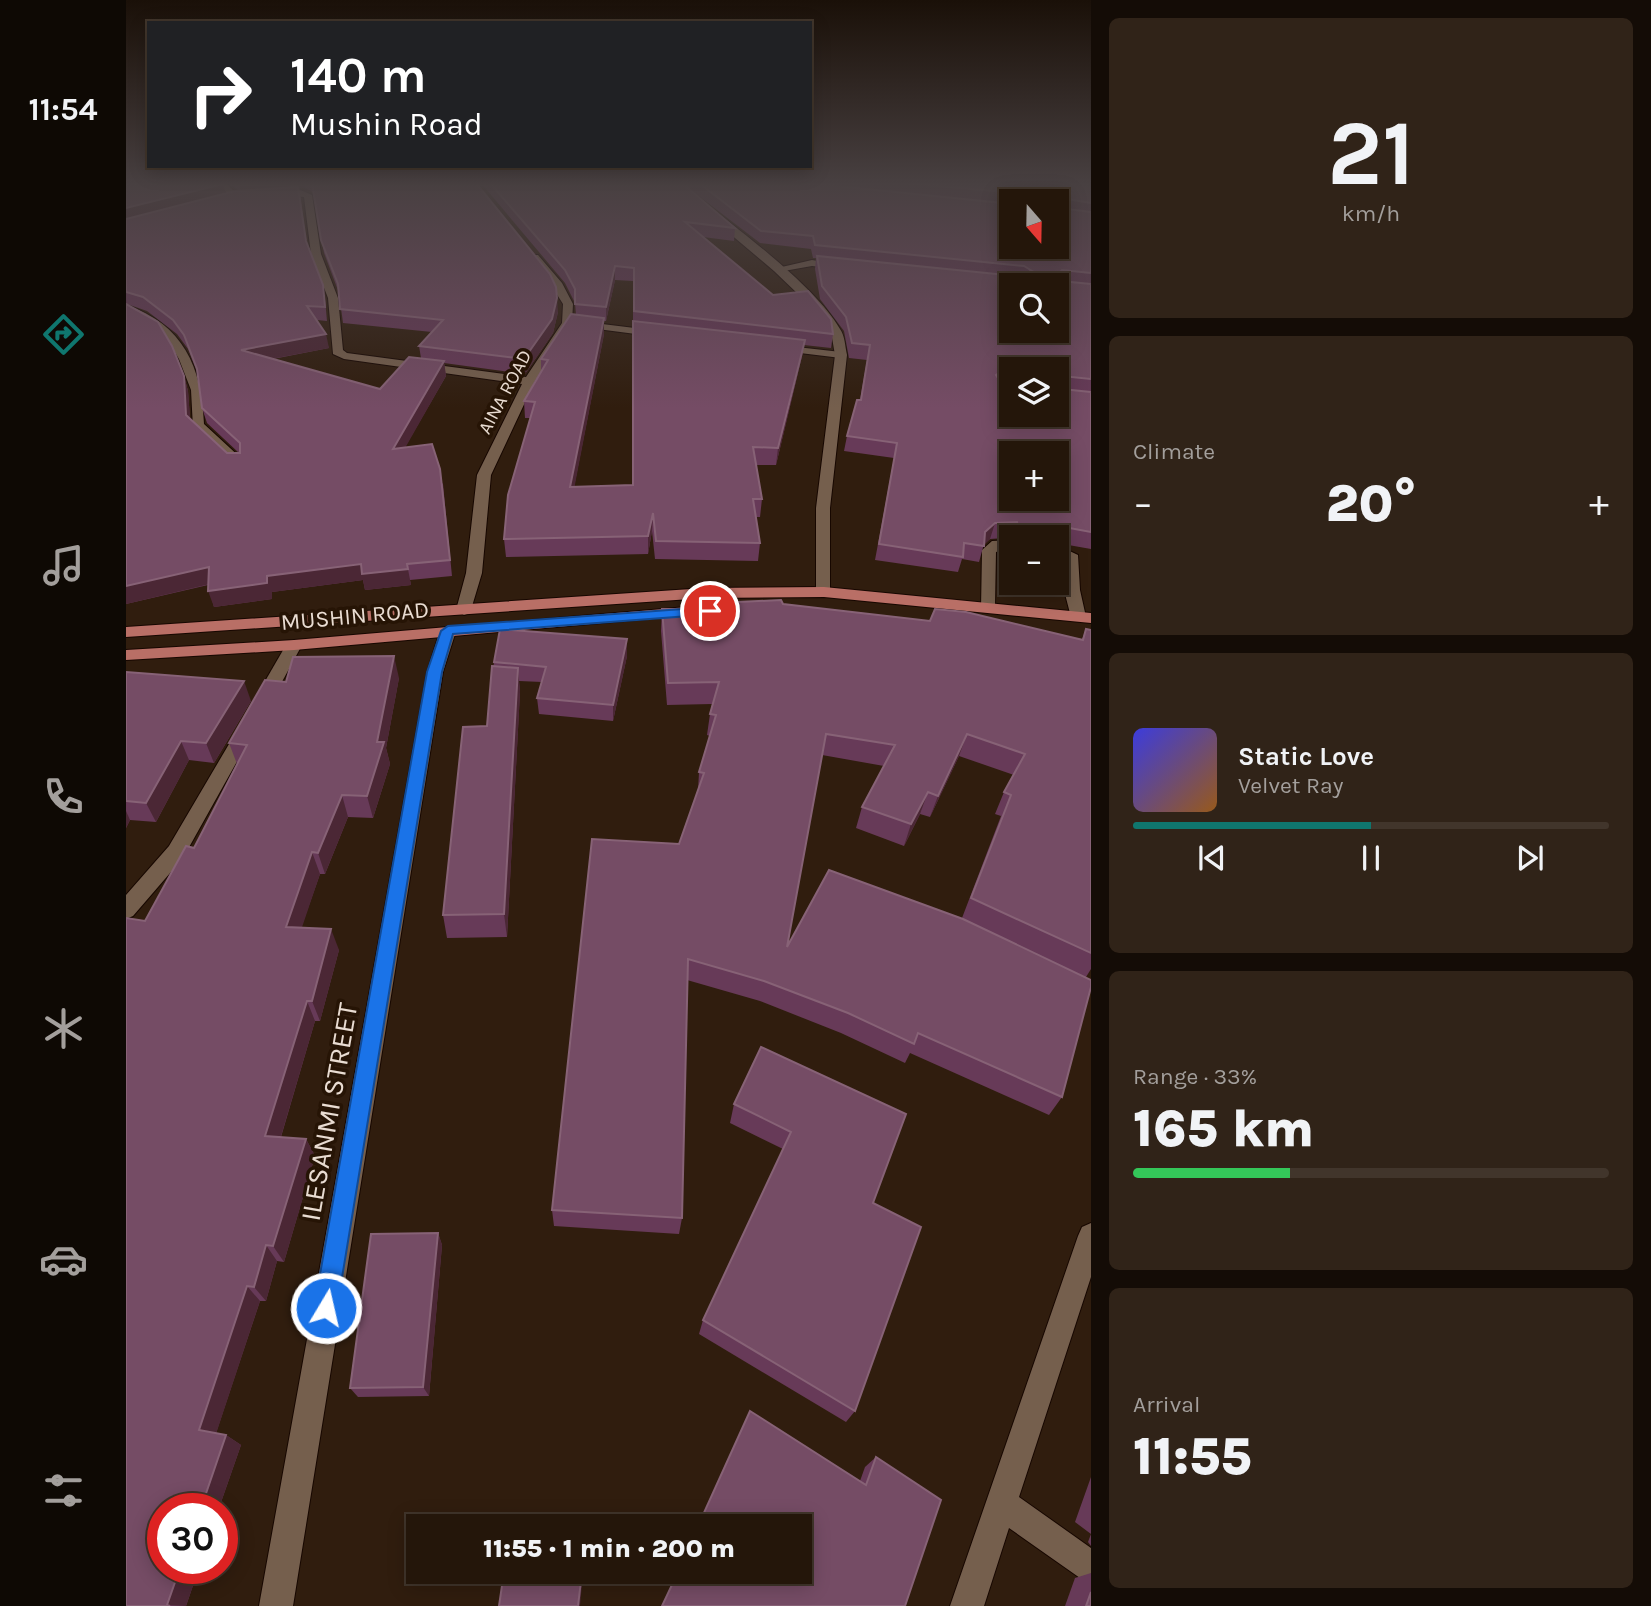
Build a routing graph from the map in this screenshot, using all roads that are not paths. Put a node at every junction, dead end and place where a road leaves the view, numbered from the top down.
1 (318, 258) edge
2 (536, 258) edge
3 (765, 258) edge
4 (858, 268) edge
5 (778, 269) junction
6 (126, 308) edge
7 (567, 323) junction
8 (677, 336) edge
9 (772, 347) edge
10 (841, 355) junction
11 (529, 381) junction
12 (238, 463) edge
13 (999, 544) edge
14 (1069, 554) edge
15 (988, 579) junction
16 (999, 580) edge
17 (1069, 590) edge
18 (1072, 590) junction
19 (824, 592) junction
20 (986, 606) junction
21 (464, 610) junction
22 (710, 611) edge
23 (1084, 617) edge
24 (448, 631) junction
25 (126, 632) edge
26 (294, 645) junction
27 (126, 654) edge
28 (126, 910) edge
29 (1091, 1236) edge
30 (1002, 1504) junction
31 (1091, 1567) edge
32 (276, 1606) edge
33 (967, 1606) edge

1 - 11 street
2 - 7 street
3 - 5 street
4 - 5 street
5 - 10 street
6 - 12 street
7 - 8 street
7 - 11 street, AINA ROAD
9 - 10 street
10 - 19 street
11 - 21 street, AINA ROAD
13 - 15 street
14 - 18 street
15 - 16 street
15 - 20 street
17 - 18 street
18 - 23 street
19 - 20 main road, MUSHIN ROAD
19 - 21 main road, MUSHIN ROAD
20 - 23 main road, MUSHIN ROAD
21 - 25 main road, MUSHIN ROAD
22 - 24 main road, MUSHIN ROAD
24 - 26 main road, MUSHIN ROAD
24 - 32 street, ILESANMI STREET
26 - 27 main road, MUSHIN ROAD
26 - 28 street
29 - 30 street
30 - 31 street
30 - 33 street

